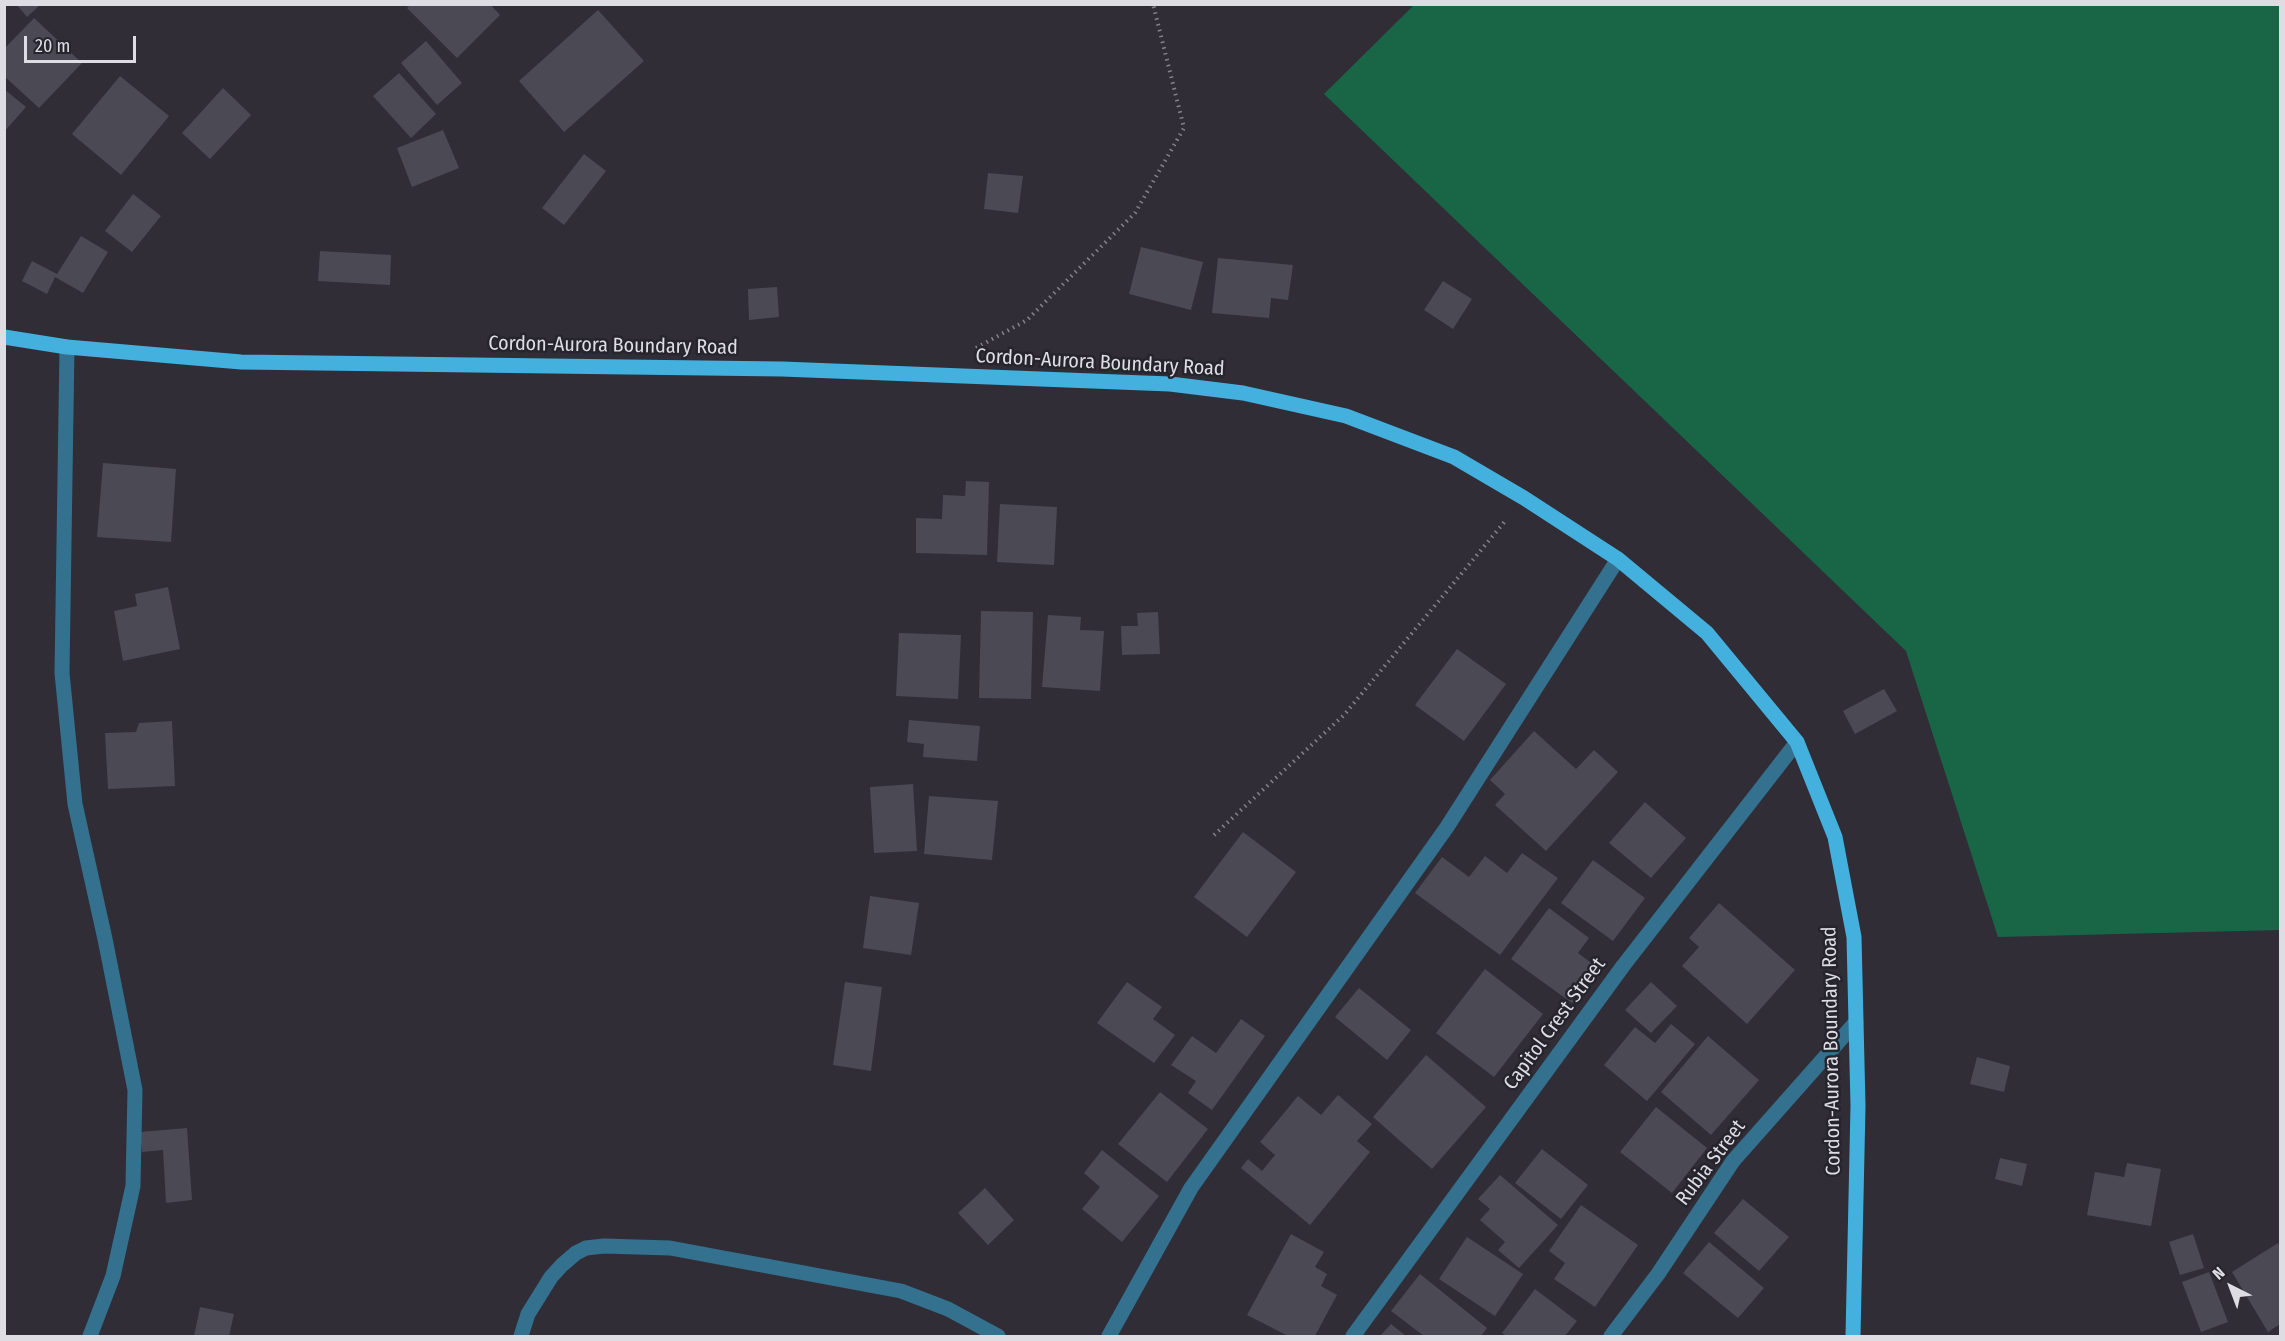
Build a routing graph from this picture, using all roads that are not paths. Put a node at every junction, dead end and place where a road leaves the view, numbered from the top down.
1 (4, 337) edge
2 (67, 347) junction
3 (1618, 559) junction
4 (1797, 742) junction
5 (1856, 1022) junction
6 (90, 1336) edge
7 (521, 1336) edge
8 (998, 1336) edge
9 (1109, 1336) edge
10 (1353, 1336) edge
11 (1611, 1336) edge
12 (1852, 1336) edge

1 - 2 main road, Cordon-Aurora Boundary Road
2 - 3 main road, Cordon-Aurora Boundary Road
2 - 6 street
3 - 4 main road, Cordon-Aurora Boundary Road
3 - 9 street
4 - 5 main road, Cordon-Aurora Boundary Road
4 - 10 street, Capitol Crest Street
5 - 11 street, Rubia Street
5 - 12 main road, Cordon-Aurora Boundary Road
7 - 8 street

